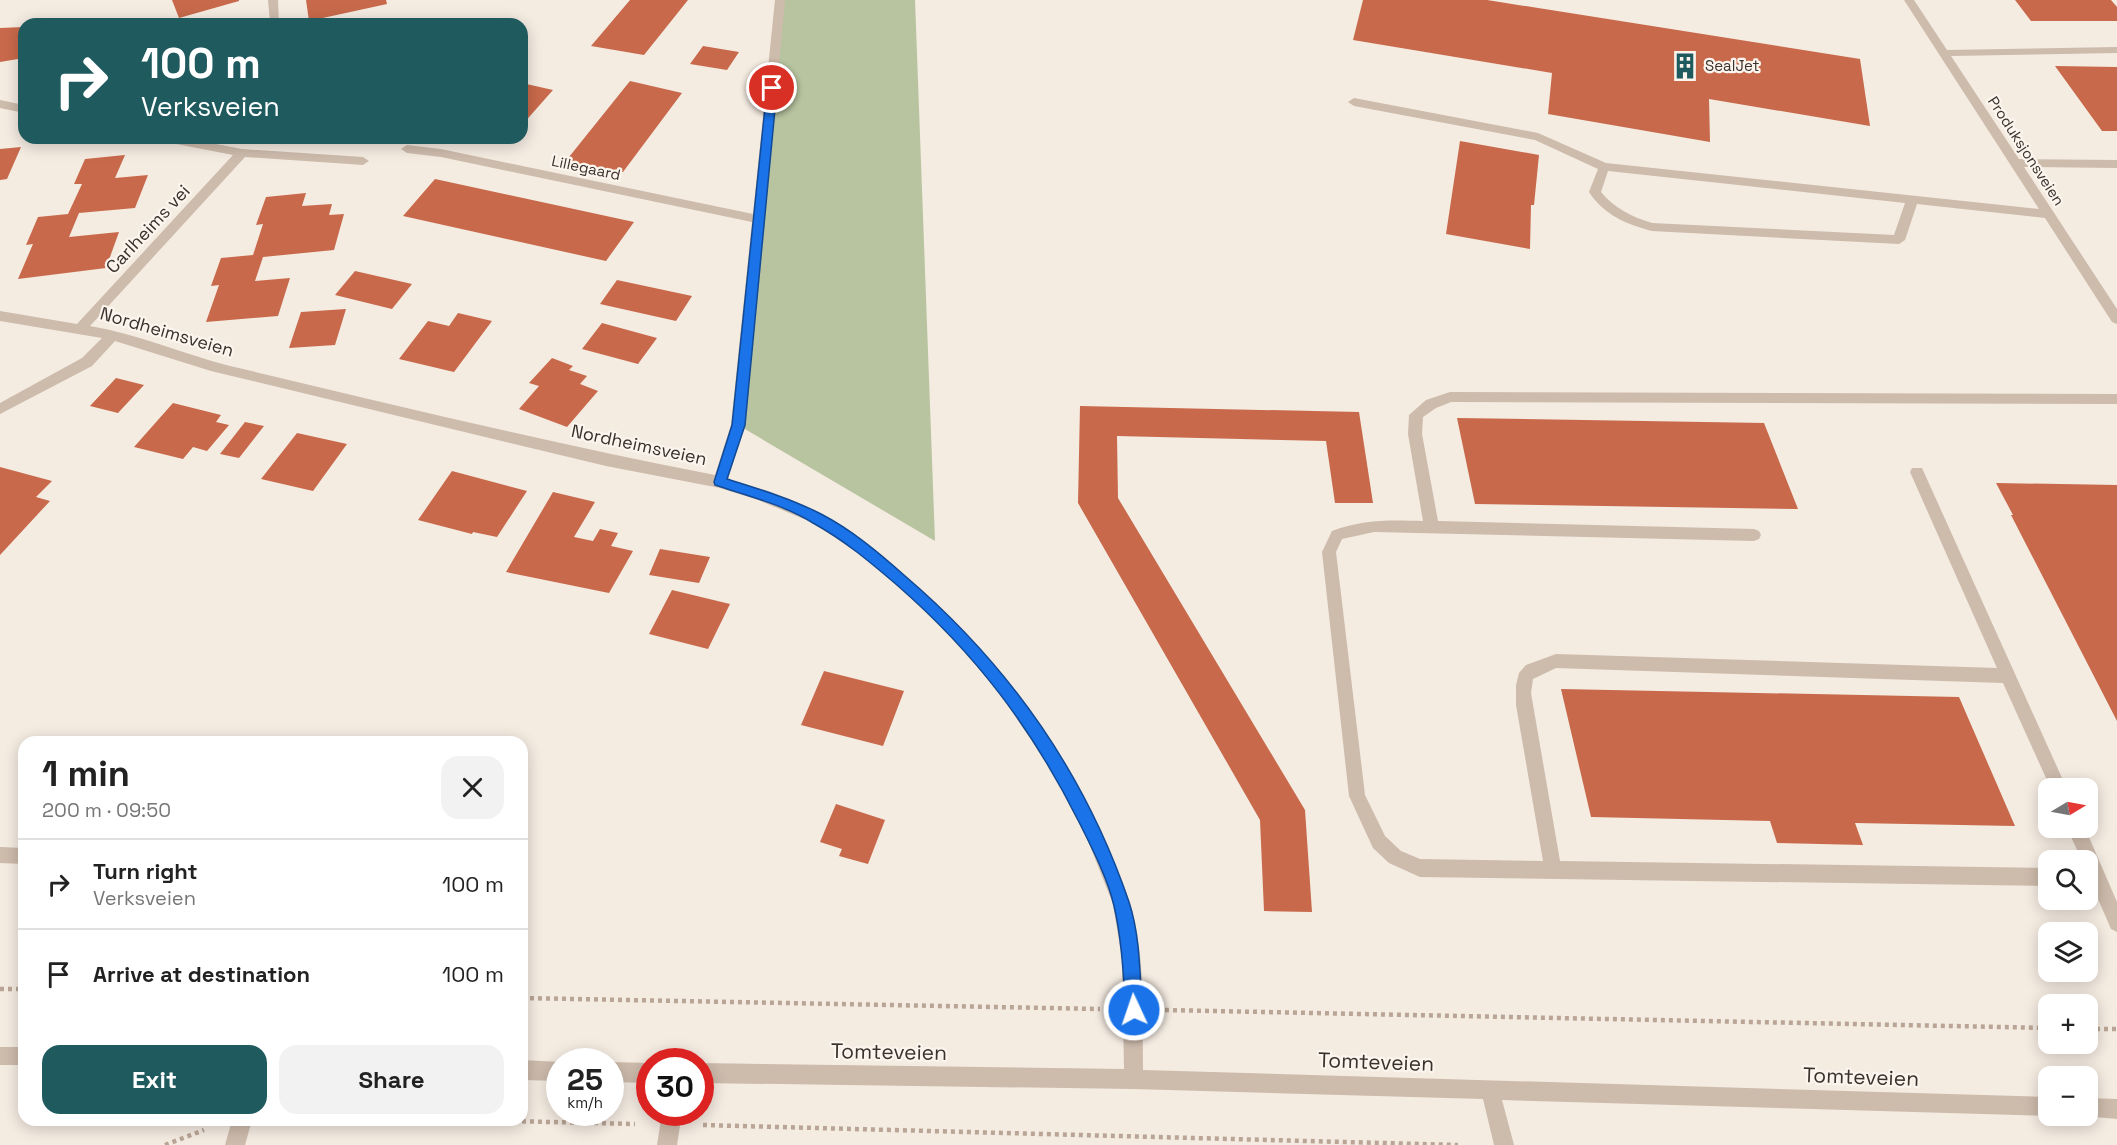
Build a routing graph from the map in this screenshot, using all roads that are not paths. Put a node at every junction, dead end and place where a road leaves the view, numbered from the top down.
1 (273, 0) edge
2 (780, 0) edge
3 (1910, 0) edge
4 (275, 18) edge
5 (2117, 50) edge
6 (1944, 53) junction
7 (1354, 102) dead end
8 (0, 104) edge
9 (18, 108) edge
10 (196, 144) edge
11 (406, 149) dead end
12 (242, 153) junction
13 (363, 160) dead end
14 (2016, 163) junction
15 (2117, 164) edge
16 (1604, 167) junction
17 (1912, 201) junction
18 (2049, 214) junction
19 (759, 219) junction
20 (0, 316) edge
21 (2117, 319) edge
22 (81, 328) junction
23 (113, 335) junction
24 (2117, 399) edge
25 (0, 409) edge
26 (1917, 472) dead end
27 (720, 482) junction
28 (1432, 528) junction
29 (1754, 535) dead end
30 (2010, 676) junction
31 (2054, 778) edge
32 (0, 855) edge
33 (18, 856) edge
34 (1553, 870) junction
35 (2038, 877) edge
36 (2098, 887) edge
37 (2117, 923) edge
38 (0, 1056) edge
39 (18, 1056) edge
40 (528, 1070) edge
41 (546, 1071) edge
42 (714, 1073) edge
43 (1134, 1079) junction
44 (1490, 1089) junction
45 (2038, 1107) edge
46 (2098, 1108) edge
47 (2117, 1109) edge
48 (240, 1126) edge
49 (670, 1126) edge
50 (235, 1145) edge
51 (667, 1145) edge
52 (1504, 1145) edge

1 - 4 street
2 - 19 street
3 - 6 street, Produksjonsveien
5 - 6 street
6 - 14 street, Produksjonsveien
7 - 16 street
8 - 9 street
10 - 12 street
11 - 19 street, Lillegaard
12 - 13 street
12 - 22 street, Carlheims vei
14 - 15 street
14 - 18 street, Produksjonsveien
16 - 17 street
16 - 17 street
17 - 18 street
18 - 21 street, Produksjonsveien
19 - 27 street
20 - 22 street, Nordheimsveien
22 - 23 street, Nordheimsveien
23 - 25 street
23 - 27 street, Nordheimsveien
24 - 28 street
26 - 30 street
27 - 43 street, Nordheimsveien
28 - 29 street
28 - 34 street
30 - 31 street
30 - 34 street
32 - 33 street
34 - 35 street
36 - 37 street
38 - 39 street
40 - 41 street
42 - 43 street, Tomteveien
43 - 44 street, Tomteveien
44 - 45 street, Tomteveien
44 - 52 street
46 - 47 street
48 - 50 street
49 - 51 street

